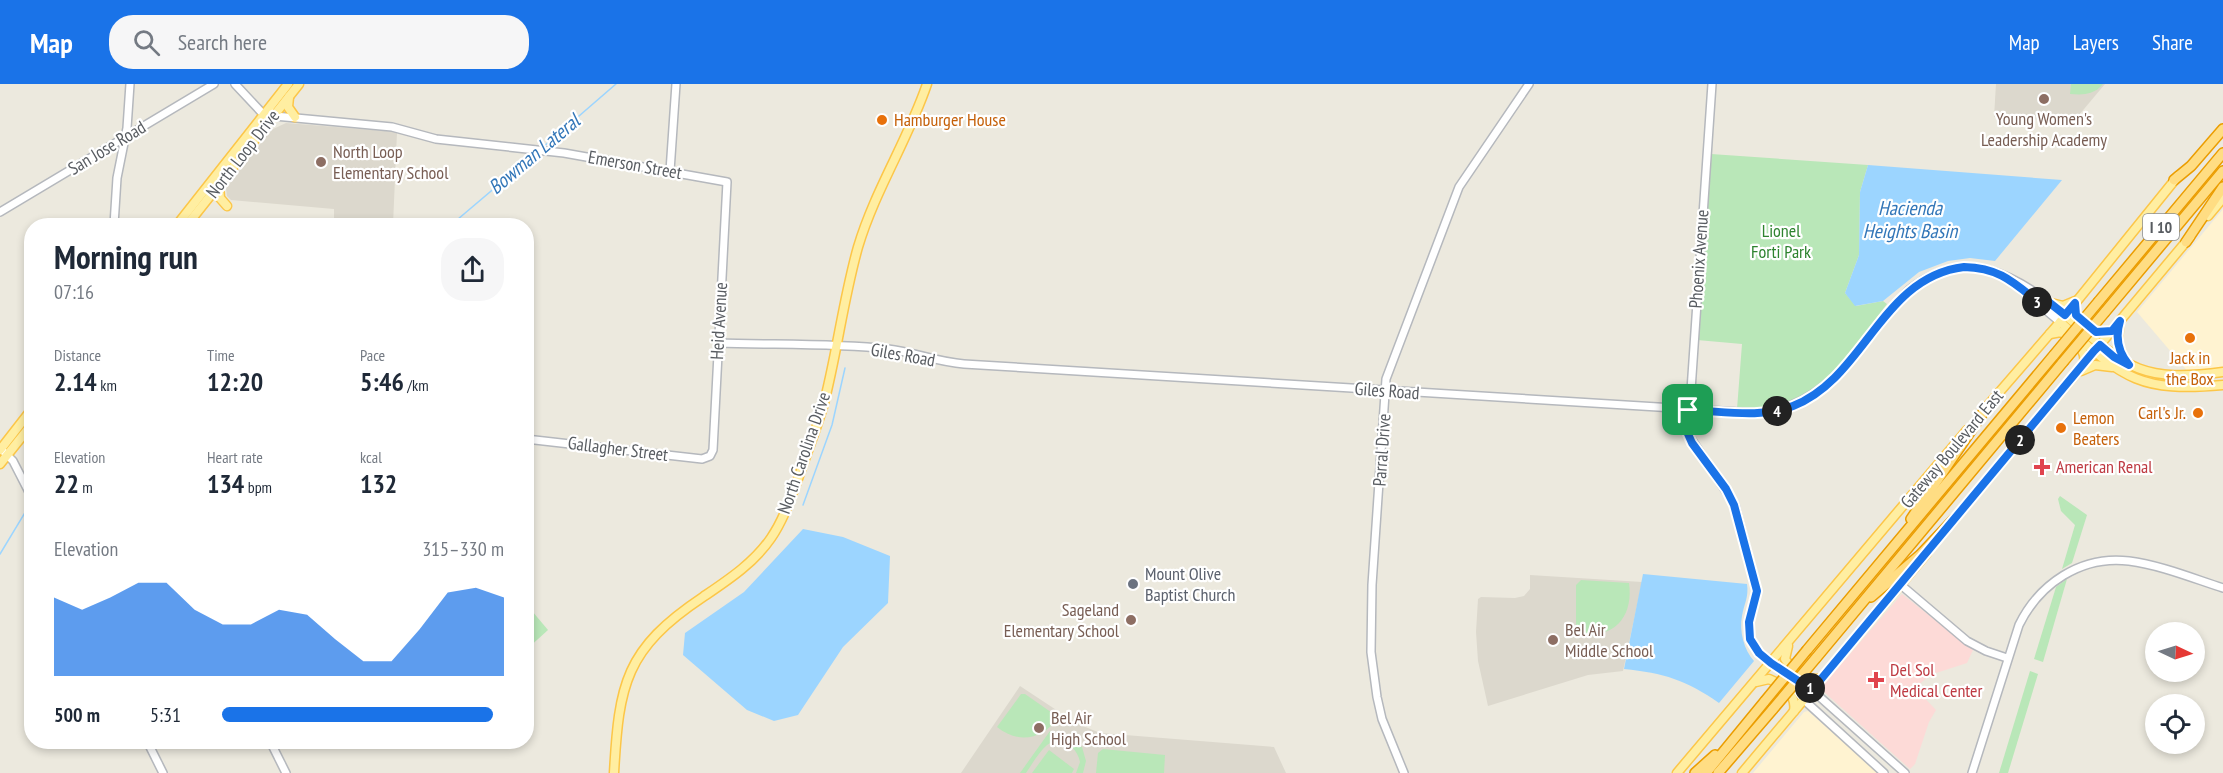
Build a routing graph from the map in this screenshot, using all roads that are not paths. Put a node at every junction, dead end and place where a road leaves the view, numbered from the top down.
1 (130, 84) edge
2 (214, 84) edge
3 (235, 84) edge
4 (288, 84) edge
5 (299, 84) edge
6 (676, 84) edge
7 (927, 84) edge
8 (1528, 84) edge
9 (1712, 84) edge
10 (289, 97) junction
11 (264, 115) junction
12 (273, 115) junction
13 (295, 117) junction
14 (2223, 123) edge
15 (2223, 129) edge
16 (125, 138) junction
17 (110, 147) junction
18 (2223, 153) edge
19 (121, 154) junction
20 (670, 171) junction
21 (2223, 171) edge
22 (2174, 180) junction
23 (727, 182) joint
24 (219, 184) junction
25 (2223, 187) edge
26 (2223, 198) edge
27 (227, 206) dead end
28 (0, 212) edge
29 (114, 218) edge
30 (183, 218) edge
31 (193, 218) edge
32 (2186, 242) junction
33 (2077, 301) junction
34 (2046, 303) junction
35 (2062, 318) junction
36 (2120, 321) junction
37 (2112, 331) junction
38 (2050, 334) junction
39 (718, 343) junction
40 (836, 346) junction
41 (2097, 348) junction
42 (2084, 363) junction
43 (2129, 365) junction
44 (2114, 368) junction
45 (2223, 372) edge
46 (2076, 374) junction
47 (2223, 385) edge
48 (1385, 390) junction
49 (1987, 407) junction
50 (1688, 410) junction
51 (24, 420) edge
52 (24, 431) edge
53 (534, 440) edge
54 (2, 450) edge
55 (709, 458) joint
56 (0, 464) edge
57 (24, 485) edge
58 (1954, 519) junction
59 (1884, 557) junction
60 (1901, 585) junction
61 (2223, 588) edge
62 (1851, 614) junction
63 (1789, 642) junction
64 (2007, 658) junction
65 (1771, 663) junction
66 (1822, 678) junction
67 (1756, 682) junction
68 (1812, 690) junction
69 (1804, 700) junction
70 (1794, 711) junction
71 (1734, 740) junction
72 (151, 749) edge
73 (274, 749) edge
74 (163, 773) edge
75 (286, 773) edge
76 (614, 773) edge
77 (1404, 773) edge
78 (1677, 773) edge
79 (1695, 773) edge
80 (1706, 773) edge
81 (1718, 773) edge
82 (1742, 773) edge
83 (1884, 773) edge
84 (1904, 773) edge
85 (1972, 773) edge

1 - 16 street
2 - 16 street, San Jose Road
3 - 11 street
4 - 11 main road, North Loop Drive
5 - 10 main road, North Loop Drive
6 - 20 street
7 - 40 main road, North Carolina Drive
8 - 48 street, Parral Drive
9 - 50 street, Phoenix Avenue
10 - 12 main road, North Loop Drive
10 - 13 main road
11 - 12 street, Emerson Street
11 - 30 main road, North Loop Drive
12 - 13 street, Emerson Street
12 - 24 main road, North Loop Drive
13 - 20 street, Emerson Street
14 - 22 main road, Gateway Boulevard East
15 - 22 highway
16 - 17 street, San Jose Road
16 - 19 street
17 - 19 street
17 - 28 street, San Jose Road
18 - 59 highway, I 10, bridge
19 - 29 street
20 - 23 street, Emerson Street
21 - 62 highway, I 10, bridge
22 - 33 main road, Gateway Boulevard East
23 - 39 street, Heid Avenue
24 - 27 main road
24 - 31 main road, North Loop Drive
25 - 32 highway
26 - 32 main road
32 - 36 main road
33 - 34 main road
33 - 35 main road, Gateway Boulevard East
33 - 37 main road
34 - 35 street, Giles Road
34 - 50 street, Giles Road
35 - 38 main road, Gateway Boulevard East
35 - 41 main road
36 - 37 main road
36 - 43 main road
37 - 41 main road
38 - 42 main road
38 - 49 main road, Gateway Boulevard East
39 - 40 street, Giles Road
39 - 55 street, Heid Avenue
40 - 48 street, Giles Road
40 - 76 main road, North Carolina Drive
41 - 42 main road
41 - 43 main road
41 - 44 main road
42 - 46 main road
43 - 45 main road
44 - 46 main road
44 - 47 main road
46 - 58 main road
48 - 50 street, Giles Road
48 - 77 street, Parral Drive
49 - 59 highway
49 - 63 main road, Gateway Boulevard East
50 - 65 street, Phoenix Avenue
51 - 54 main road
52 - 54 main road
53 - 55 street, Gallagher Street
54 - 56 main road
54 - 57 street
58 - 60 main road
58 - 62 highway
59 - 71 highway, I 10, bridge
60 - 64 street
60 - 66 main road
61 - 64 street
62 - 81 highway, I 10, bridge
63 - 65 main road, Gateway Boulevard East
63 - 66 main road
64 - 85 street
65 - 67 main road, Gateway Boulevard East
65 - 68 street
65 - 69 street
66 - 68 main road
67 - 70 main road
67 - 78 main road, Gateway Boulevard East
68 - 69 main road
68 - 84 street
69 - 70 main road
69 - 83 street
70 - 82 main road
71 - 79 highway
71 - 80 highway, I 10
72 - 74 street
73 - 75 street

